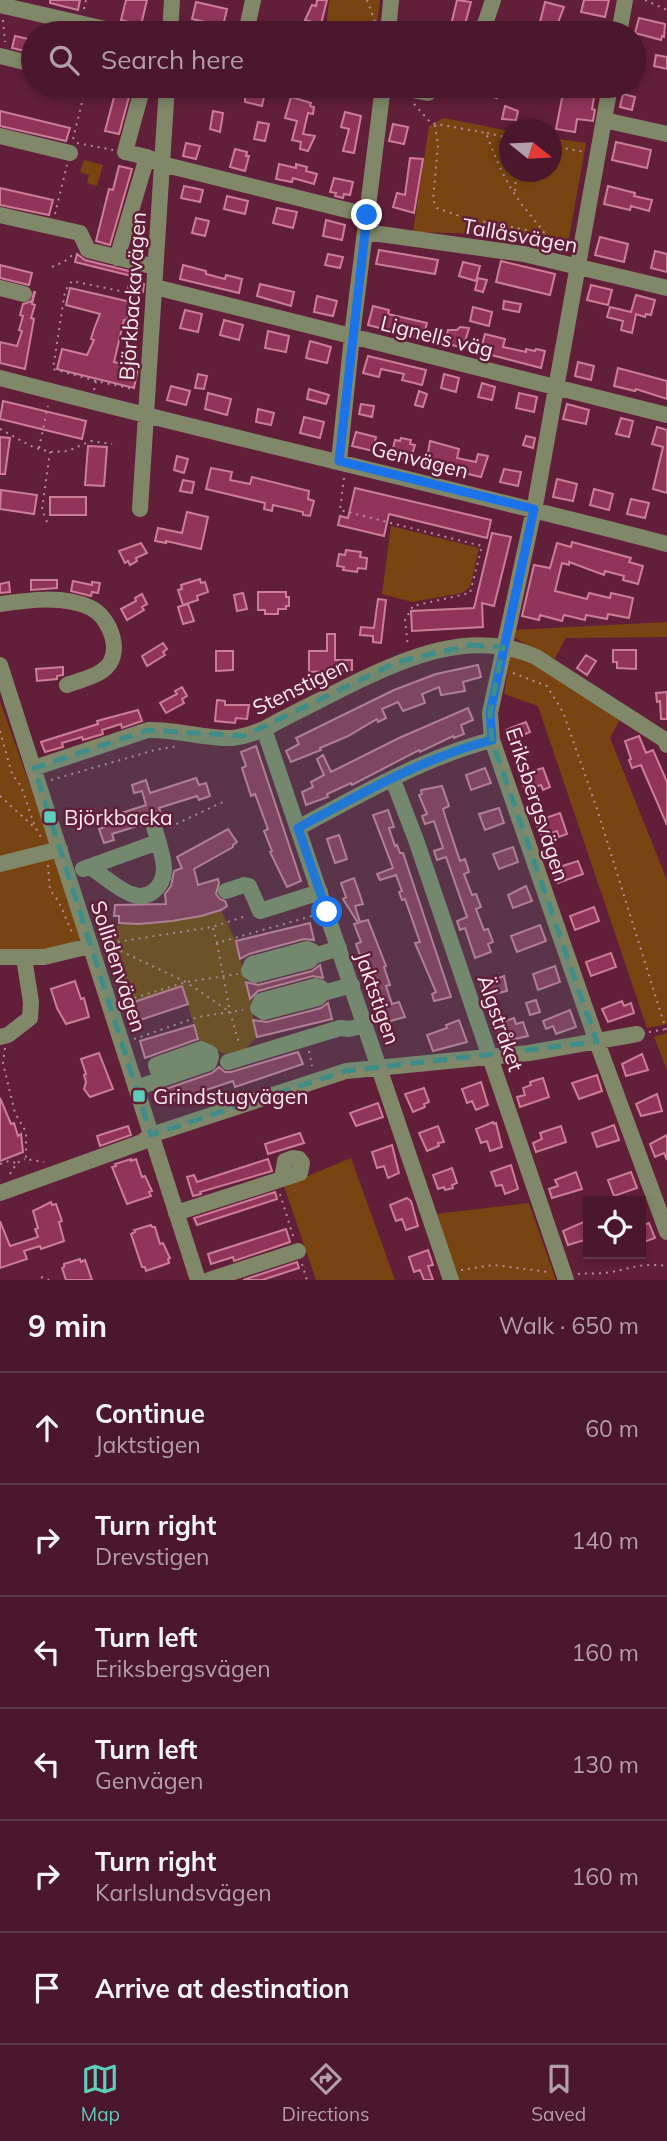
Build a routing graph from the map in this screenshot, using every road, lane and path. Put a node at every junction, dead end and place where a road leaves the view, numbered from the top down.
1 (172, 0) edge
2 (253, 0) edge
3 (367, 0) edge
4 (391, 0) edge
5 (493, 0) edge
6 (625, 0) edge
7 (645, 0) edge
8 (4, 6) edge
9 (667, 10) edge
10 (70, 21) edge
11 (174, 21) edge
12 (249, 21) edge
13 (378, 21) edge
14 (384, 21) edge
15 (486, 21) edge
16 (621, 21) edge
17 (1, 22) edge
18 (2, 56) edge
19 (21, 61) edge
20 (140, 98) edge
21 (166, 98) edge
22 (389, 98) edge
23 (404, 98) edge
24 (608, 98) edge
25 (604, 120) junction
26 (435, 124) junction
27 (486, 133) junction
28 (667, 134) edge
29 (0, 136) edge
30 (499, 136) edge
31 (72, 147) joint
32 (562, 148) edge
33 (125, 152) junction
34 (597, 154) junction
35 (147, 157) junction
36 (162, 164) junction
37 (515, 182) edge
38 (514, 194) junction
39 (0, 215) edge
40 (366, 223) junction
41 (547, 237) junction
42 (85, 245) junction
43 (117, 258) junction
44 (555, 260) junction
45 (578, 266) junction
46 (52, 267) dead end
47 (155, 267) junction
48 (0, 288) edge
49 (667, 288) edge
50 (155, 293) junction
51 (24, 294) dead end
52 (352, 336) junction
53 (0, 378) edge
54 (96, 381) junction
55 (147, 382) junction
56 (556, 388) junction
57 (93, 395) dead end
58 (49, 401) dead end
59 (667, 415) edge
60 (145, 416) junction
61 (0, 429) edge
62 (112, 444) dead end
63 (39, 449) junction
64 (50, 452) junction
65 (342, 466) junction
66 (139, 509) dead end
67 (534, 509) junction
68 (47, 522) dead end
69 (667, 544) edge
70 (0, 604) edge
71 (503, 647) junction
72 (411, 658) junction
73 (0, 665) edge
74 (500, 668) junction
75 (67, 685) dead end
76 (264, 729) junction
77 (0, 731) edge
78 (492, 740) junction
79 (666, 742) edge
80 (181, 746) dead end
81 (34, 768) junction
82 (393, 780) junction
83 (48, 781) dead end
84 (0, 796) edge
85 (225, 801) dead end
86 (35, 827) junction
87 (298, 828) junction
88 (156, 834) junction
89 (53, 850) junction
90 (0, 864) edge
91 (90, 867) junction
92 (67, 874) junction
93 (226, 891) dead end
94 (320, 892) junction
95 (260, 911) junction
96 (327, 912) junction
97 (212, 927) junction
98 (217, 943) junction
99 (92, 946) junction
100 (339, 948) junction
101 (0, 957) edge
102 (24, 958) junction
103 (249, 971) joint
104 (223, 978) junction
105 (186, 982) junction
106 (352, 985) junction
107 (110, 1006) junction
108 (258, 1008) joint
109 (230, 1012) junction
110 (365, 1025) junction
111 (666, 1029) edge
112 (637, 1034) joint
113 (667, 1034) edge
114 (4, 1036) edge
115 (300, 1040) junction
116 (122, 1042) junction
117 (597, 1042) junction
118 (490, 1057) junction
119 (235, 1060) joint
120 (380, 1069) junction
121 (161, 1079) dead end
122 (314, 1081) junction
123 (136, 1088) junction
124 (151, 1135) junction
125 (26, 1158) junction
126 (17, 1163) junction
127 (0, 1164) edge
128 (61, 1171) junction
129 (279, 1180) joint
130 (6, 1191) edge
131 (176, 1213) junction
132 (667, 1232) edge
133 (298, 1251) junction
134 (41, 1277) dead end
135 (49, 1280) edge
136 (198, 1280) edge
137 (209, 1280) edge
138 (307, 1280) edge
139 (452, 1280) edge
140 (566, 1280) edge

1 - 11 street
2 - 12 street
3 - 13 path
4 - 14 street
5 - 15 street
6 - 16 street
7 - 9 path
8 - 10 street
8 - 17 path
17 - 18 path
18 - 19 street
20 - 33 street
21 - 36 street, Björkbackavägen
22 - 40 street
23 - 26 path
24 - 25 street, Eriksbergsvägen
25 - 28 street
25 - 34 street, Eriksbergsvägen
26 - 27 path
26 - 41 path
27 - 30 path
27 - 38 path
29 - 31 street
31 - 33 path
32 - 34 path
33 - 35 street, Tallåsvägen
34 - 45 street, Eriksbergsvägen
35 - 36 street, Tallåsvägen
35 - 43 street
36 - 40 street, Tallåsvägen
36 - 47 street, Björkbackavägen
37 - 38 path
38 - 41 path
39 - 42 street
40 - 44 street, Tallåsvägen
40 - 52 street
41 - 44 path
42 - 43 street
42 - 46 path
43 - 47 street
44 - 45 street, Tallåsvägen
45 - 49 street, Tallåsvägen
45 - 56 street, Eriksbergsvägen
47 - 50 street, Björkbackavägen
48 - 51 street
50 - 52 street, Lignells väg
50 - 54 path
50 - 55 street, Björkbackavägen
52 - 56 street, Lignells väg
52 - 65 street
53 - 60 street, Genvägen
54 - 55 path
54 - 57 path
55 - 60 street, Björkbackavägen
56 - 59 street, Lignells väg
56 - 67 street, Eriksbergsvägen
58 - 63 path
60 - 65 street, Genvägen
60 - 66 street, Björkbackavägen
61 - 63 path
62 - 64 path
63 - 64 path
64 - 68 path
65 - 67 street, Genvägen
65 - 72 path
67 - 69 street, Genvägen
67 - 71 street, Eriksbergsvägen
70 - 75 street
71 - 72 street, Stenstigen
71 - 74 street, Eriksbergsvägen
71 - 79 street, Stenstigen
72 - 76 street, Stenstigen
73 - 81 street, Sollidenvägen
74 - 78 street, Eriksbergsvägen
74 - 111 path
76 - 81 street, Stenstigen
76 - 87 street, Jaktstigen
77 - 86 path
78 - 82 street
78 - 117 street, Eriksbergsvägen
80 - 83 path
81 - 89 street, Sollidenvägen
82 - 87 street
82 - 118 street, Älgstråket
84 - 86 path
85 - 88 path
86 - 89 path
87 - 94 street, Jaktstigen
88 - 91 street
88 - 91 street
89 - 90 street
89 - 92 street, Sollidenvägen
89 - 99 path
91 - 92 street
92 - 99 street, Sollidenvägen
93 - 95 street
94 - 95 street
94 - 96 street, Jaktstigen
95 - 97 path
96 - 98 path
96 - 100 street, Jaktstigen
97 - 98 path
97 - 99 path
98 - 104 path
99 - 102 street
99 - 105 path
99 - 107 street, Sollidenvägen
100 - 103 street
100 - 106 street, Jaktstigen
101 - 102 street
102 - 114 street
103 - 104 path
104 - 105 path
104 - 109 path
105 - 107 path
105 - 109 path
106 - 108 street
106 - 110 street, Jaktstigen
107 - 116 street, Sollidenvägen
108 - 109 path
109 - 116 path
109 - 119 path
110 - 115 street
110 - 120 street, Jaktstigen
111 - 112 path
111 - 113 path
112 - 117 street
114 - 125 path
115 - 119 street
115 - 122 path
116 - 123 street, Sollidenvägen
117 - 118 street
117 - 132 street, Eriksbergsvägen
118 - 120 street
118 - 140 street, Älgstråket
120 - 122 street
120 - 139 street, Jaktstigen
121 - 123 street
122 - 124 street
123 - 124 street, Sollidenvägen
124 - 128 street
124 - 131 street, Sollidenvägen
125 - 126 path
125 - 128 path
126 - 127 path
126 - 130 path
128 - 130 street
129 - 131 street
129 - 133 path
131 - 136 street, Sollidenvägen
133 - 137 street
133 - 138 path
134 - 135 path

